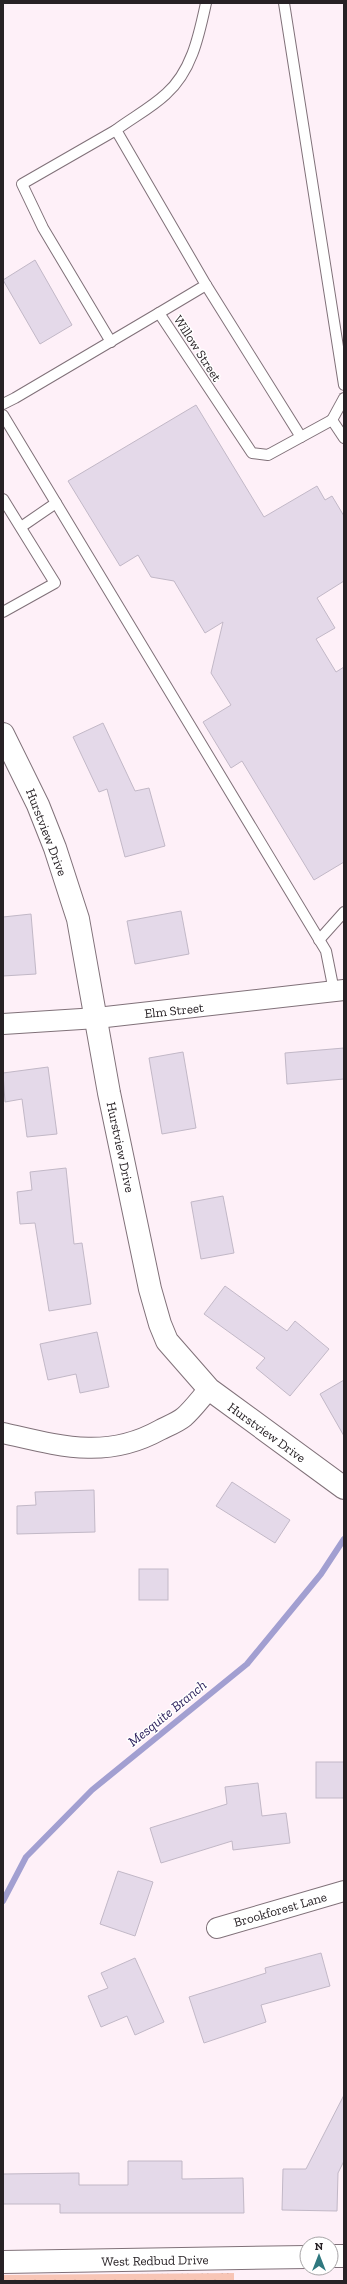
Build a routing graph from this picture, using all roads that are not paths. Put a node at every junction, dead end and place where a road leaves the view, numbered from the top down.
1 (206, 3) edge
2 (284, 3) edge
3 (116, 130) junction
4 (206, 285) junction
5 (159, 313) junction
6 (111, 342) junction
7 (344, 385) edge
8 (344, 398) edge
9 (3, 404) edge
10 (3, 415) edge
11 (332, 420) junction
12 (301, 437) junction
13 (344, 438) edge
14 (3, 499) edge
15 (56, 503) junction
16 (21, 526) junction
17 (3, 612) edge
18 (3, 734) edge
19 (344, 912) edge
20 (319, 940) junction
21 (339, 991) edge
22 (97, 1018) junction
23 (3, 1024) edge
24 (209, 1389) junction
25 (3, 1433) edge
26 (341, 1486) edge
27 (344, 1891) edge
28 (217, 1928) dead end
29 (299, 2257) edge
30 (3, 2262) edge

1 - 3 lane
2 - 7 lane
3 - 4 lane
3 - 6 lane
4 - 5 lane
4 - 12 lane
5 - 6 lane, Willow Street
5 - 12 lane, Willow Street
6 - 9 lane, Willow Street
8 - 11 lane
10 - 15 lane
11 - 12 lane, Willow Street
11 - 13 lane
14 - 16 lane
15 - 16 lane
15 - 20 lane
16 - 17 lane
18 - 22 street, Hurstview Drive
19 - 20 lane
20 - 21 lane
21 - 22 street, Elm Street
22 - 23 street, Elm Street
22 - 24 street, Hurstview Drive
24 - 25 street
24 - 26 street, Hurstview Drive
27 - 28 street, Brookforest Lane
29 - 30 street, West Redbud Drive

